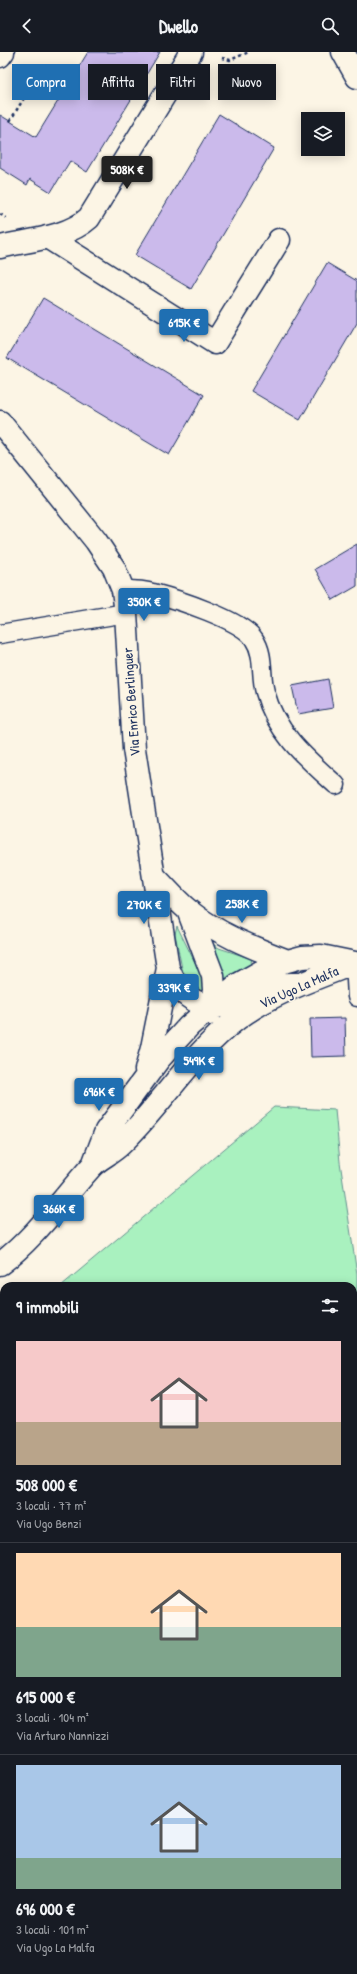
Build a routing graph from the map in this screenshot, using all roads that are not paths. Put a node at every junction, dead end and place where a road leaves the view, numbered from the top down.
1 (2, 52) edge
2 (191, 52) edge
3 (343, 52) edge
4 (0, 56) edge
5 (357, 77) edge
6 (47, 237) junction
7 (279, 240) dead end
8 (0, 247) edge
9 (0, 422) edge
10 (123, 590) junction
11 (126, 613) junction
12 (0, 634) edge
13 (336, 785) dead end
14 (155, 878) junction
15 (188, 910) junction
16 (285, 960) junction
17 (356, 963) edge
18 (168, 968) junction
19 (301, 984) junction
20 (357, 997) edge
21 (212, 1005) junction
22 (143, 1080) junction
23 (159, 1101) junction
24 (93, 1165) junction
25 (0, 1264) edge

1 - 4 street
2 - 6 street
3 - 5 street
6 - 7 street
6 - 8 street
9 - 10 street, Via Enrico Berlinguer
10 - 11 street, Via Enrico Berlinguer
10 - 13 lane
11 - 12 lane
11 - 14 street, Via Enrico Berlinguer
14 - 15 street
14 - 18 street, Via Enrico Berlinguer
15 - 16 street
15 - 21 street
16 - 17 street, Via Ugo La Malfa
16 - 21 street, Via Ugo La Malfa
17 - 19 street, Via Ugo La Malfa
17 - 20 lane
18 - 21 street, Via Enrico Berlinguer
18 - 22 street, Via Enrico Berlinguer
19 - 21 street, Via Enrico Berlinguer
19 - 23 street, Via Ugo La Malfa
21 - 22 street, Via Ugo La Malfa
21 - 23 street
22 - 24 street, Via Ugo La Malfa
23 - 24 street, Via Ugo La Malfa
24 - 25 street, Via Ugo La Malfa

